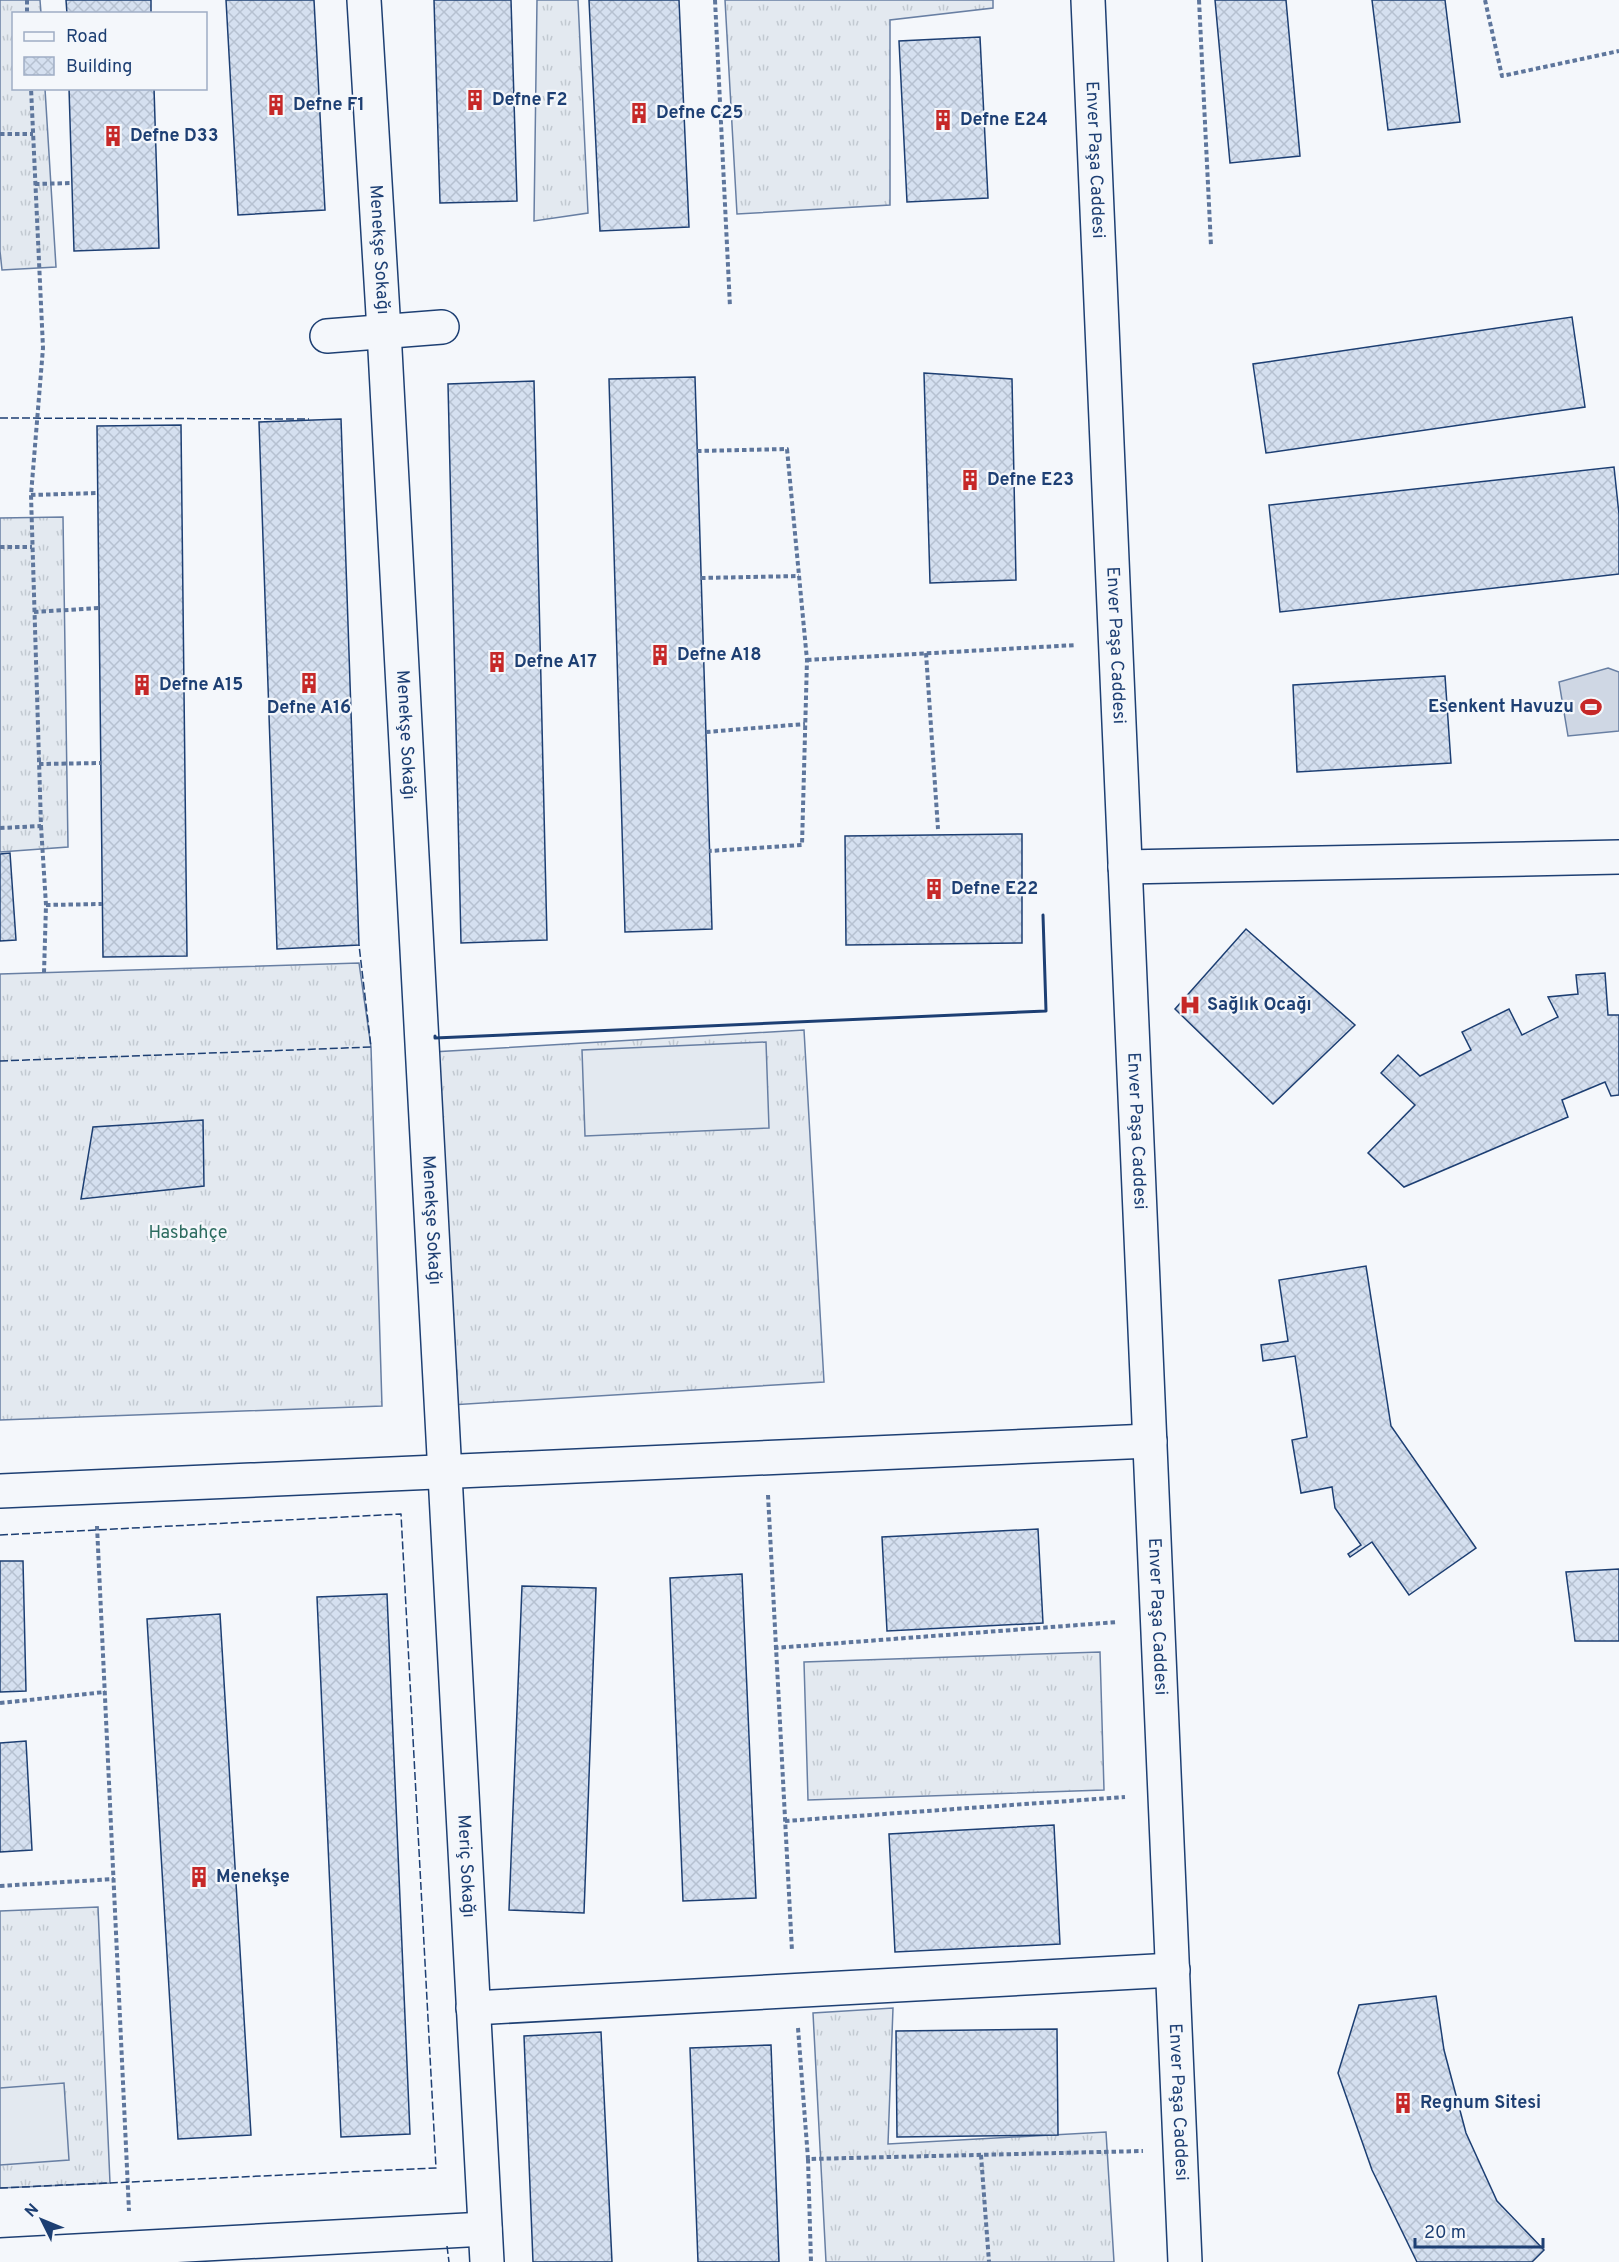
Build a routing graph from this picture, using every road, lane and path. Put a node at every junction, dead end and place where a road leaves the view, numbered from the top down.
1 (364, 0) edge
2 (715, 0) edge
3 (1088, 0) edge
4 (1199, 0) edge
5 (1485, 0) edge
6 (1619, 51) edge
7 (31, 90) edge
8 (0, 134) edge
9 (33, 134) junction
10 (72, 183) dead end
11 (35, 184) junction
12 (1210, 246) dead end
13 (730, 307) dead end
14 (442, 327) dead end
15 (384, 331) junction
16 (327, 336) dead end
17 (697, 451) dead end
18 (97, 493) dead end
19 (31, 495) junction
20 (0, 547) edge
21 (32, 547) junction
22 (800, 576) junction
23 (700, 578) dead end
24 (99, 608) dead end
25 (34, 612) junction
26 (1116, 643) junction
27 (926, 653) junction
28 (807, 660) junction
29 (805, 724) junction
30 (706, 732) dead end
31 (101, 763) dead end
32 (39, 764) junction
33 (40, 826) junction
34 (0, 828) edge
35 (938, 829) dead end
36 (709, 851) dead end
37 (1619, 857) edge
38 (1125, 867) junction
39 (102, 904) dead end
40 (46, 905) junction
41 (44, 973) dead end
42 (1150, 1441) junction
43 (766, 1458) junction
44 (443, 1472) junction
45 (95, 1487) junction
46 (0, 1491) edge
47 (1158, 1619) junction
48 (774, 1648) junction
49 (105, 1692) junction
50 (0, 1704) edge
51 (1165, 1794) junction
52 (784, 1821) junction
53 (114, 1879) junction
54 (0, 1886) edge
55 (1173, 1970) junction
56 (795, 1990) junction
57 (473, 2007) junction
58 (1180, 2150) junction
59 (981, 2155) junction
60 (808, 2159) junction
61 (485, 2229) junction
62 (131, 2248) junction
63 (0, 2255) edge
64 (487, 2262) edge
65 (811, 2262) edge
66 (988, 2262) edge
67 (1185, 2262) edge

1 - 15 street, Menekşe Sokağı
2 - 13 path
3 - 26 street, Enver Paşa Caddesi
4 - 12 path
5 - 6 path
7 - 9 path
8 - 9 path
9 - 11 path
10 - 11 path
11 - 19 path
14 - 15 street
15 - 16 street
15 - 44 street, Menekşe Sokağı
17 - 22 path
18 - 19 path
19 - 21 path
20 - 21 path
21 - 25 path
22 - 23 path
22 - 28 path
24 - 25 path
25 - 32 path
26 - 27 path
26 - 38 street, Enver Paşa Caddesi
27 - 28 path
27 - 35 path
28 - 29 path
29 - 30 path
29 - 36 path
31 - 32 path
32 - 33 path
33 - 34 path
33 - 40 path
37 - 38 street
38 - 42 street, Enver Paşa Caddesi
39 - 40 path
40 - 41 path
42 - 43 street
42 - 47 street, Enver Paşa Caddesi
43 - 44 street
43 - 48 path
44 - 45 street
44 - 57 street, Meriç Sokağı
45 - 46 street
45 - 49 path
47 - 48 path
47 - 51 street, Enver Paşa Caddesi
48 - 52 path
49 - 50 path
49 - 53 path
51 - 52 path
51 - 55 street, Enver Paşa Caddesi
52 - 56 path
53 - 54 path
53 - 62 path
55 - 56 street
55 - 58 street, Enver Paşa Caddesi
56 - 57 street
56 - 60 path
57 - 61 street, Meriç Sokağı
58 - 59 path
58 - 67 street, Enver Paşa Caddesi
59 - 60 path
59 - 66 path
60 - 65 path
61 - 62 street
61 - 64 street, Meriç Sokağı
62 - 63 street

